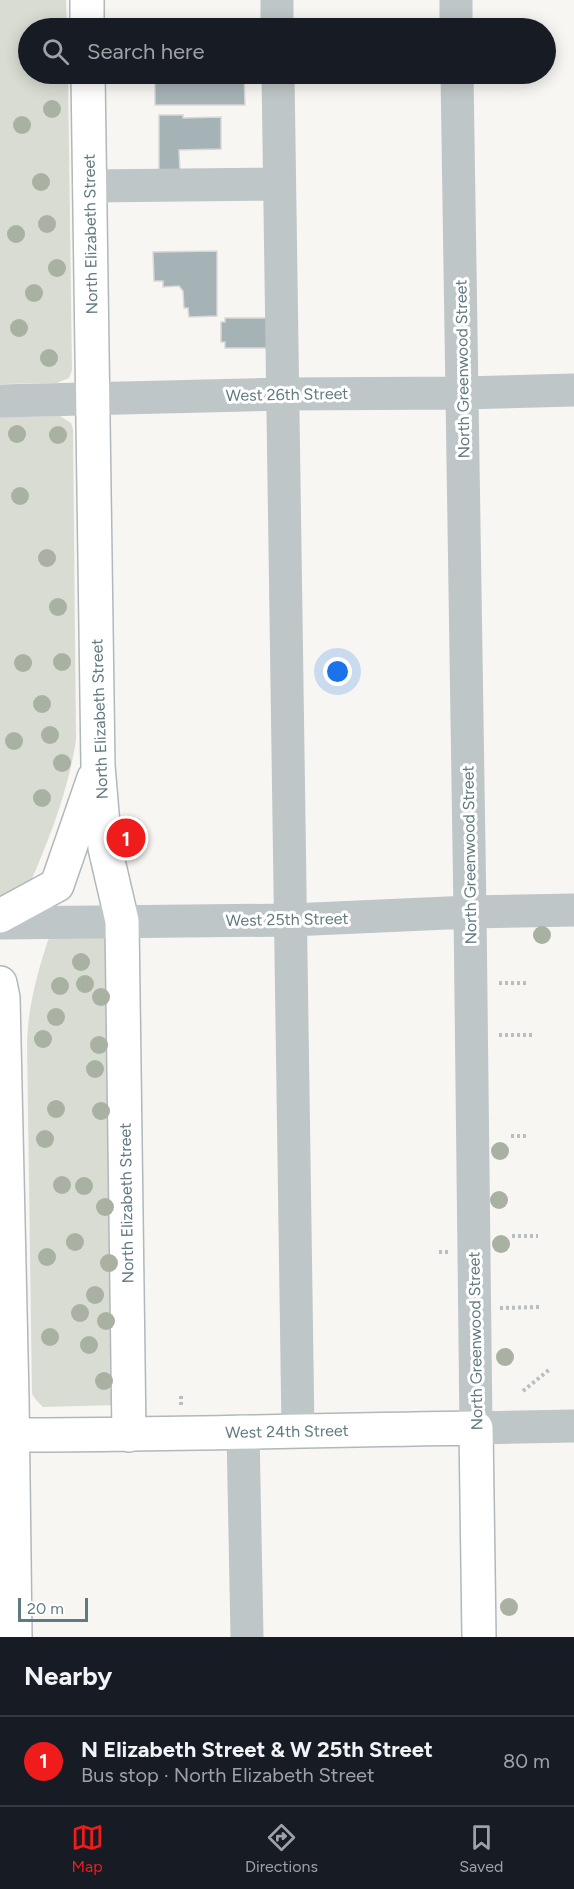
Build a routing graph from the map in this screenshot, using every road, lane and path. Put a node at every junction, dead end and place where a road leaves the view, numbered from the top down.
1 (87, 0) edge
2 (277, 0) edge
3 (456, 0) edge
4 (87, 18) edge
5 (277, 18) edge
6 (456, 18) edge
7 (88, 84) edge
8 (278, 84) edge
9 (457, 84) edge
10 (279, 184) junction
11 (89, 186) junction
12 (574, 390) edge
13 (462, 393) junction
14 (284, 394) junction
15 (93, 399) junction
16 (0, 401) edge
17 (98, 766) junction
18 (574, 910) edge
19 (470, 912) junction
20 (0, 916) edge
21 (291, 920) junction
22 (122, 921) junction
23 (0, 923) edge
24 (0, 983) edge
25 (492, 983) dead end
26 (529, 983) dead end
27 (495, 1035) dead end
28 (532, 1035) dead end
29 (511, 1136) dead end
30 (529, 1136) dead end
31 (512, 1236) dead end
32 (538, 1236) dead end
33 (541, 1307) dead end
34 (496, 1308) dead end
35 (550, 1368) dead end
36 (523, 1391) dead end
37 (180, 1396) dead end
38 (181, 1409) dead end
39 (574, 1426) edge
40 (476, 1428) junction
41 (298, 1430) junction
42 (243, 1431) junction
43 (6, 1435) edge
44 (129, 1435) junction
45 (15, 1637) edge
46 (247, 1637) edge
47 (479, 1637) edge

1 - 4 main road
2 - 5 street
3 - 6 street
7 - 11 main road, North Elizabeth Street
8 - 10 street
9 - 13 street, North Greenwood Street
10 - 11 street
10 - 14 street
11 - 15 main road, North Elizabeth Street
12 - 13 street, West 26th Street
13 - 14 street, West 26th Street
13 - 19 street, North Greenwood Street
14 - 15 street, West 26th Street
14 - 21 street
15 - 16 street, West 26th Street
15 - 17 main road, North Elizabeth Street
17 - 20 main road
17 - 22 main road, North Elizabeth Street
18 - 19 street, West 25th Street
19 - 21 street, West 25th Street
19 - 40 street, North Greenwood Street
21 - 22 street, West 25th Street
21 - 41 street
22 - 23 street, West 25th Street
22 - 44 main road, North Elizabeth Street
24 - 43 main road
25 - 26 path
27 - 28 path
29 - 30 path
31 - 32 path
33 - 34 path
35 - 36 path
37 - 38 path
39 - 40 street, West 24th Street
40 - 41 main road, West 24th Street
40 - 47 main road, North Greenwood Street
41 - 42 main road, West 24th Street
42 - 44 main road, West 24th Street
42 - 46 street
43 - 44 main road, West 24th Street
43 - 45 main road

